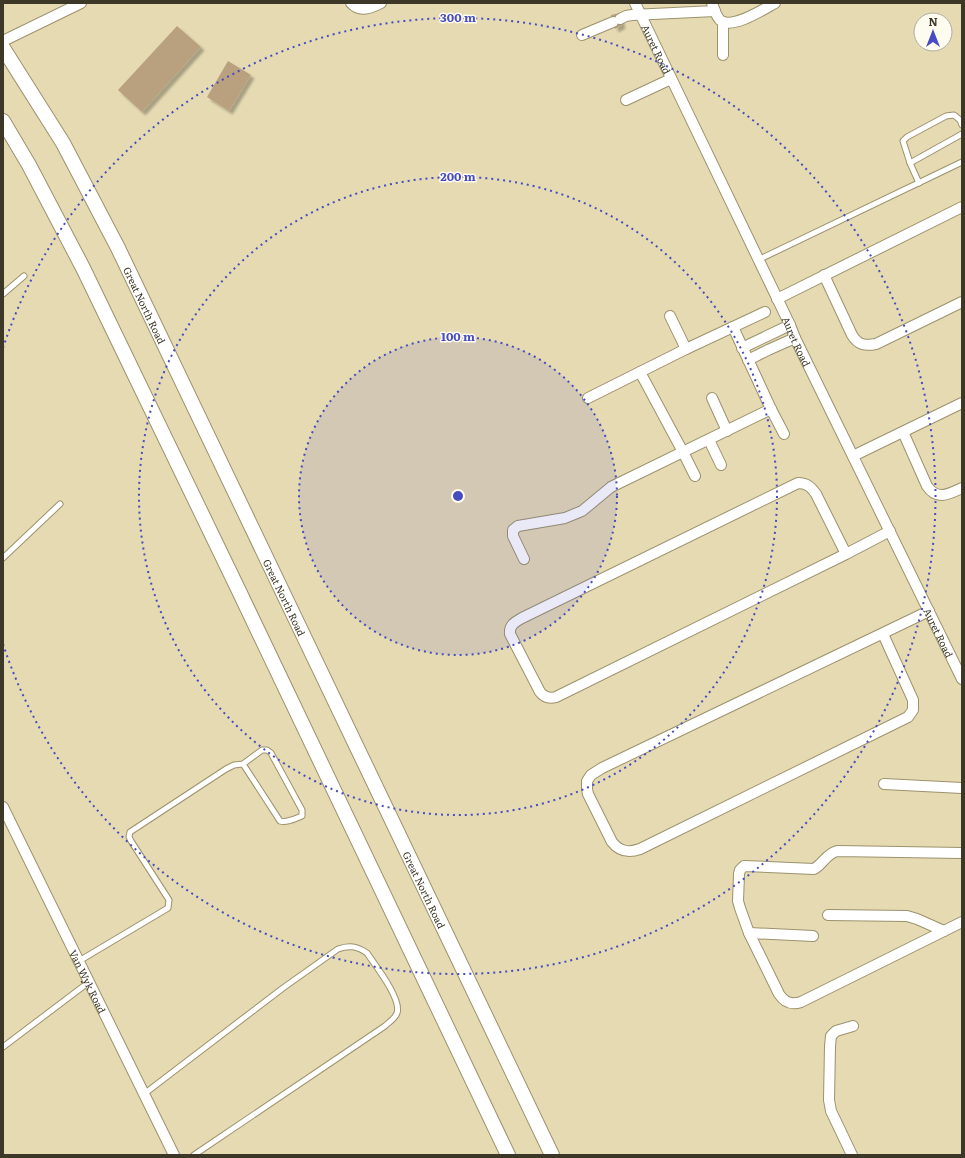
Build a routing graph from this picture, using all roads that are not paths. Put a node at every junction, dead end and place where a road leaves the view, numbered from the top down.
1 (81, 3) edge
2 (351, 3) edge
3 (381, 3) edge
4 (635, 3) edge
5 (775, 3) edge
6 (714, 7) edge
7 (640, 15) junction
8 (723, 22) junction
9 (582, 35) dead end
10 (3, 41) edge
11 (3, 48) edge
12 (723, 55) dead end
13 (671, 79) junction
14 (626, 100) dead end
15 (3, 121) edge
16 (962, 125) edge
17 (962, 134) edge
18 (962, 162) edge
19 (910, 163) junction
20 (919, 183) junction
21 (962, 207) edge
22 (758, 260) junction
23 (824, 275) junction
24 (24, 276) dead end
25 (3, 294) edge
26 (777, 299) junction
27 (962, 302) edge
28 (766, 312) dead end
29 (670, 316) dead end
30 (790, 324) junction
31 (733, 327) junction
32 (795, 338) junction
33 (742, 348) junction
34 (686, 349) junction
35 (748, 360) junction
36 (640, 372) junction
37 (588, 398) dead end
38 (712, 398) dead end
39 (962, 403) edge
40 (771, 409) junction
41 (727, 431) junction
42 (903, 432) junction
43 (784, 434) dead end
44 (709, 440) junction
45 (683, 452) junction
46 (853, 456) junction
47 (720, 465) dead end
48 (695, 476) dead end
49 (962, 488) edge
50 (60, 504) dead end
51 (890, 531) junction
52 (846, 554) junction
53 (3, 558) edge
54 (524, 559) dead end
55 (929, 611) junction
56 (883, 634) junction
57 (962, 679) edge
58 (243, 764) junction
59 (884, 784) dead end
60 (962, 788) edge
61 (3, 808) edge
62 (962, 853) edge
63 (828, 915) dead end
64 (962, 922) edge
65 (944, 931) junction
66 (749, 934) junction
67 (813, 936) dead end
68 (78, 961) junction
69 (89, 982) junction
70 (854, 1026) dead end
71 (3, 1047) edge
72 (144, 1094) junction
73 (174, 1155) edge
74 (194, 1155) edge
75 (508, 1155) edge
76 (552, 1155) edge
77 (852, 1155) edge

1 - 10 street
2 - 3 street
4 - 7 street, Auret Road
5 - 8 street
6 - 7 street
6 - 8 street
7 - 9 street
7 - 13 street, Auret Road
8 - 12 street
11 - 76 main road, Great North Road
13 - 14 street
13 - 22 street, Auret Road
15 - 75 main road
16 - 19 lane
17 - 19 lane
18 - 20 lane
19 - 20 lane
20 - 22 lane
21 - 23 street
22 - 26 street, Auret Road
23 - 26 street
23 - 27 street
24 - 25 lane
26 - 30 street, Auret Road
28 - 31 street
29 - 34 street
30 - 32 street, Auret Road
30 - 33 street
31 - 33 street
31 - 34 street
32 - 35 street
32 - 46 street, Auret Road
33 - 35 street
34 - 36 street
35 - 40 street
36 - 37 street
36 - 45 street
38 - 41 street
39 - 42 street
40 - 41 street
40 - 43 street
41 - 44 street
42 - 46 street
42 - 49 street
44 - 45 street
44 - 47 street
45 - 48 street
45 - 54 street
46 - 51 street, Auret Road
50 - 53 lane
51 - 52 street
51 - 55 street, Auret Road
52 - 52 street
55 - 56 street
55 - 57 street, Auret Road
56 - 56 street
58 - 58 lane
58 - 68 lane
59 - 60 street
61 - 68 street, Van Wyk Road
62 - 66 street
63 - 65 street
64 - 65 street
65 - 66 street
66 - 67 street
68 - 69 street, Van Wyk Road
69 - 71 lane
69 - 72 street, Van Wyk Road
70 - 77 street
72 - 73 street, Van Wyk Road
72 - 74 lane

